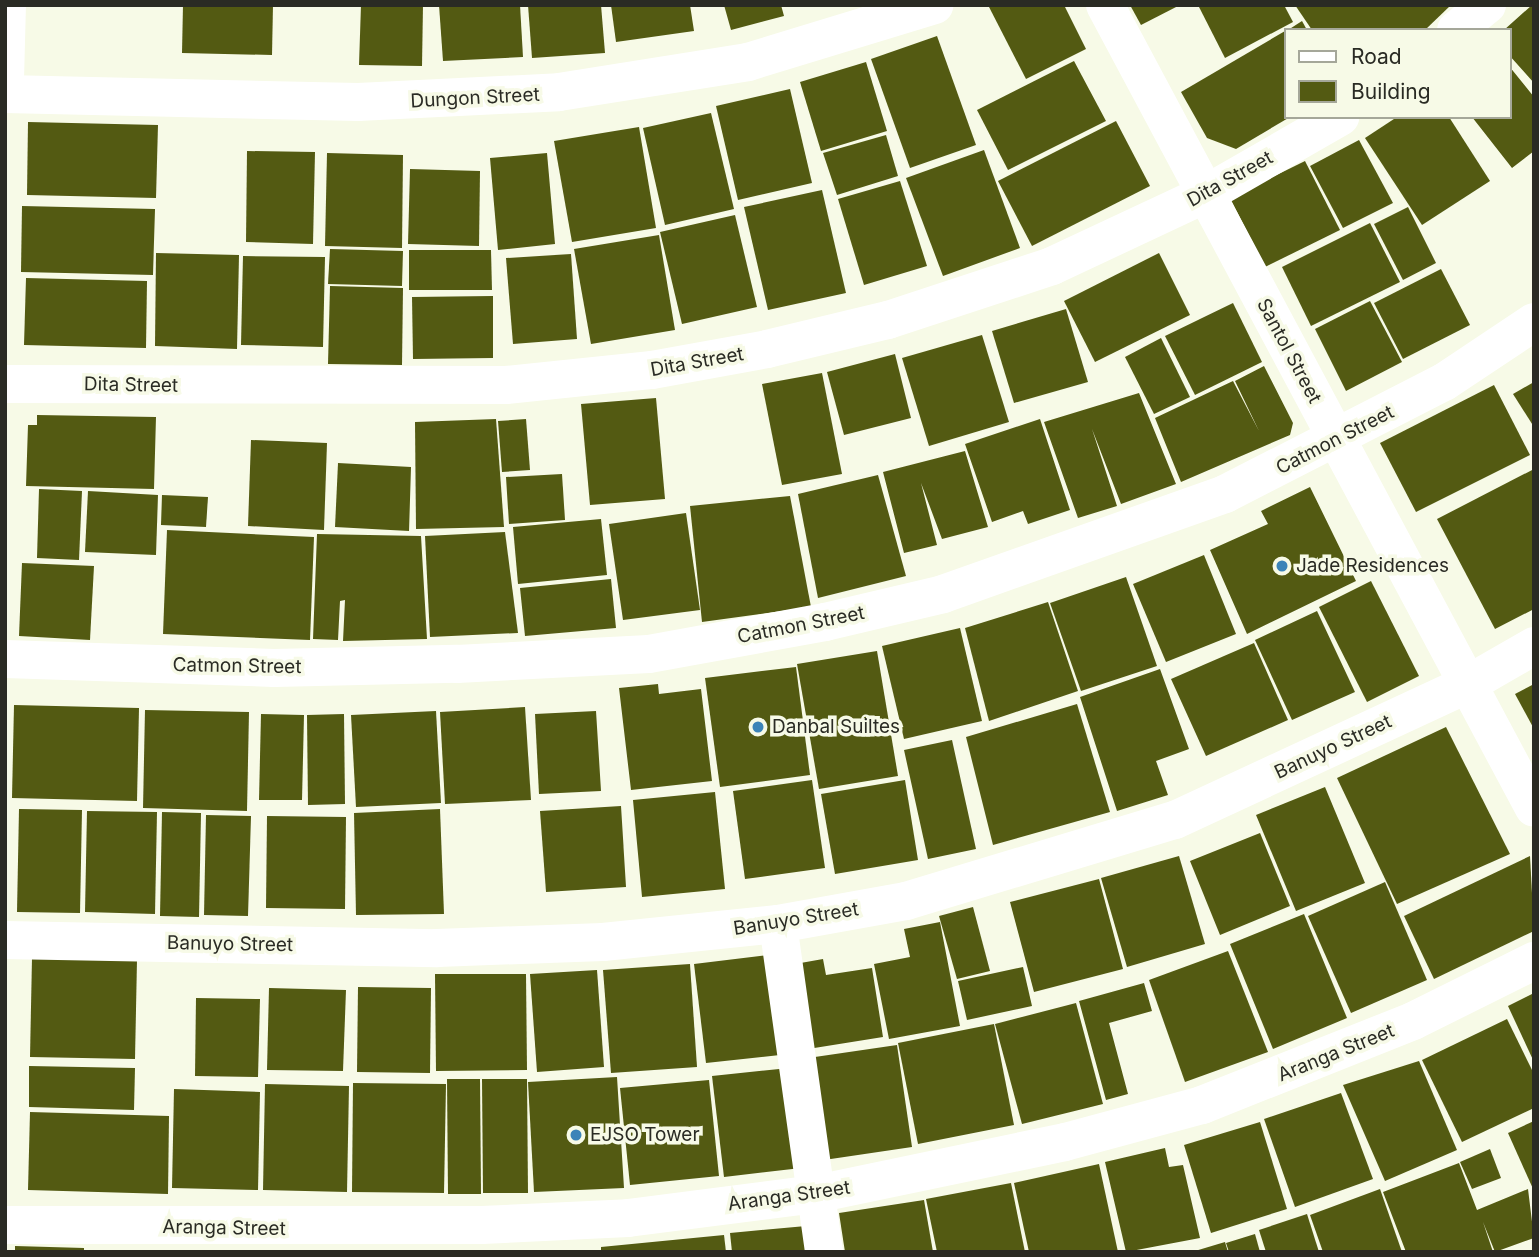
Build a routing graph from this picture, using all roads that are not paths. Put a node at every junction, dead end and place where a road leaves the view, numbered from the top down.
1 (7, 5) edge
2 (935, 5) edge
3 (1105, 5) edge
4 (1487, 5) edge
5 (1459, 28) edge
6 (5, 80) edge
7 (5, 94) edge
8 (1337, 119) edge
9 (1206, 194) junction
10 (1534, 322) edge
11 (5, 384) edge
12 (1337, 441) junction
13 (1534, 646) edge
14 (5, 659) edge
15 (1468, 684) junction
16 (1534, 808) edge
17 (778, 924) junction
18 (5, 940) edge
19 (1534, 961) edge
20 (816, 1194) junction
21 (5, 1225) edge
22 (824, 1252) edge

1 - 6 street
2 - 7 street, Dungon Street
3 - 9 street, Santol Street
4 - 5 street
8 - 9 street, Dita Street
9 - 11 street, Dita Street
9 - 12 street, Santol Street
10 - 12 street, Catmon Street
12 - 14 street, Catmon Street
12 - 15 street, Santol Street
13 - 15 street, Banuyo Street
15 - 16 street, Santol Street
15 - 17 street, Banuyo Street
17 - 18 street, Banuyo Street
17 - 20 street
19 - 20 street, Aranga Street
20 - 21 street, Aranga Street
20 - 22 street

